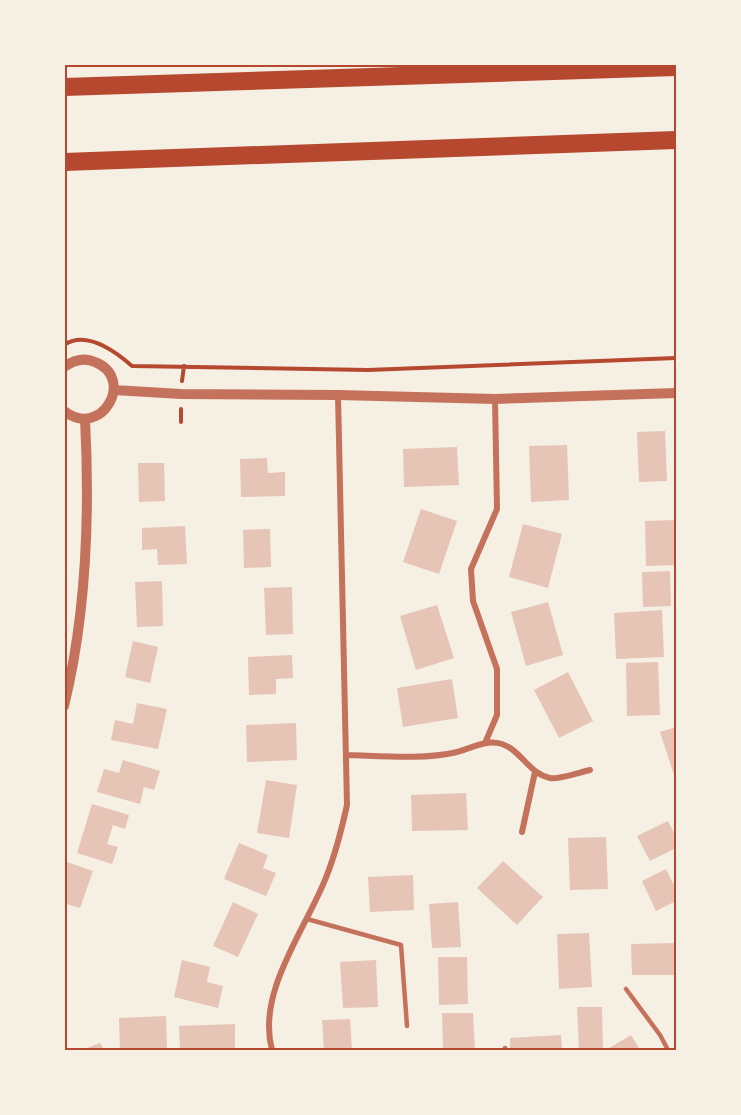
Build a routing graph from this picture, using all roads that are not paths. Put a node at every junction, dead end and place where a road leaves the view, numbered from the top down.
1 (676, 67) edge
2 (64, 87) edge
3 (676, 140) edge
4 (64, 162) edge
5 (64, 367) edge
6 (114, 390) junction
7 (676, 393) edge
8 (338, 395) junction
9 (495, 399) junction
10 (64, 411) edge
11 (85, 419) junction
12 (64, 706) edge
13 (484, 743) junction
14 (347, 755) junction
15 (590, 770) dead end
16 (535, 772) junction
17 (522, 832) dead end
18 (307, 919) junction
19 (627, 989) dead end
20 (407, 1026) dead end
21 (272, 1050) edge
22 (668, 1050) edge

1 - 2 highway
3 - 4 highway
5 - 6 street
6 - 8 street
6 - 11 street
7 - 9 street
8 - 9 street
8 - 14 street
9 - 13 street
10 - 11 street
11 - 12 street
13 - 14 street
13 - 16 street
14 - 18 street
15 - 16 street
16 - 17 street
18 - 20 lane
18 - 21 street
19 - 22 lane

